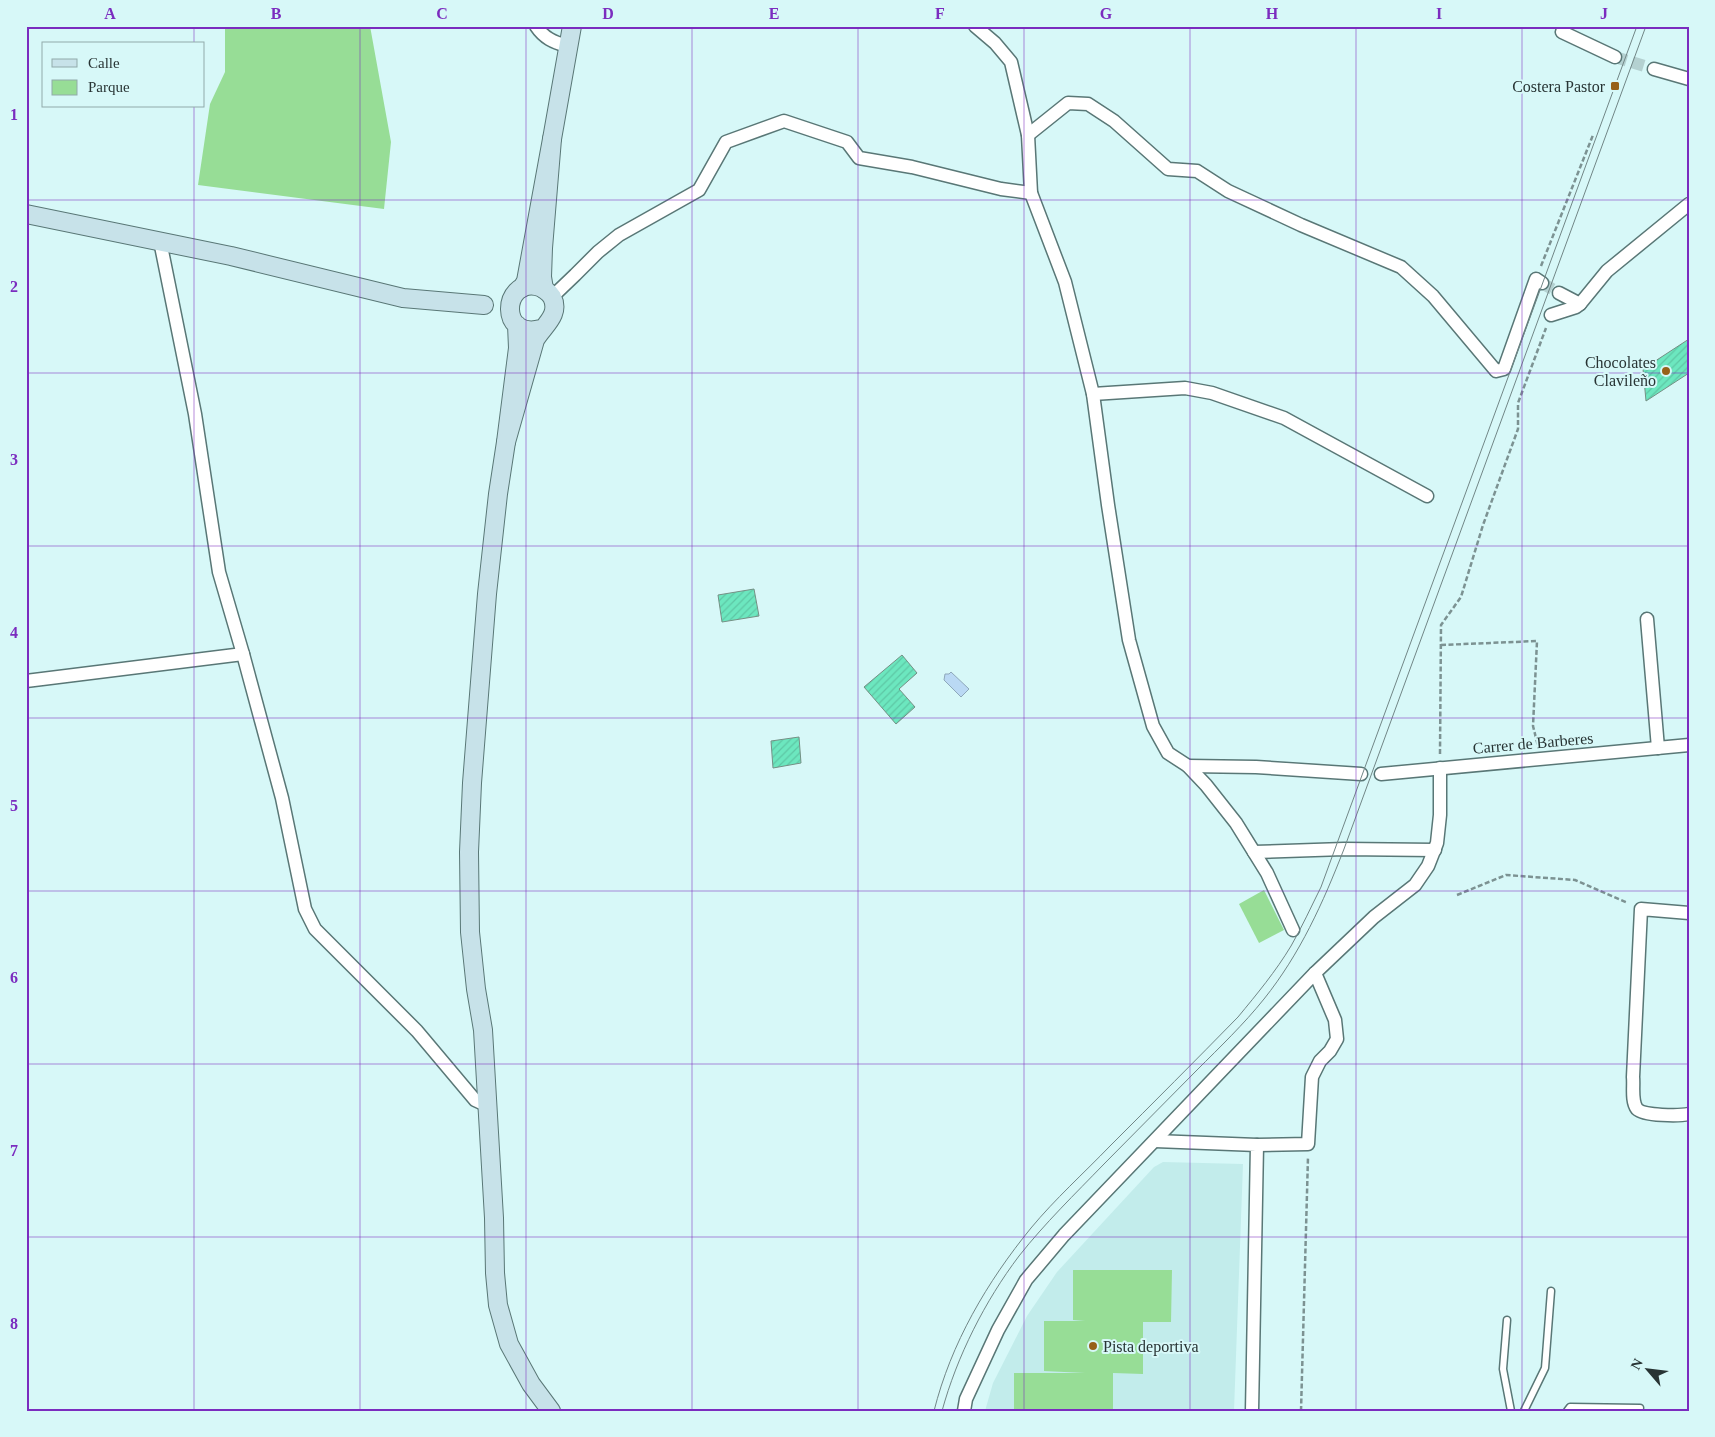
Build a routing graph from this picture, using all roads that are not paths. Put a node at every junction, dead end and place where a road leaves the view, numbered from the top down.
1 (536, 26) edge
2 (572, 26) edge
3 (975, 26) edge
4 (1562, 32) dead end
5 (567, 46) junction
6 (1615, 57) tunnel mouth
7 (1654, 69) tunnel mouth
8 (1689, 79) edge
9 (1028, 135) junction
10 (552, 139) junction
11 (1031, 193) junction
12 (1689, 204) edge
13 (26, 214) edge
14 (160, 241) junction
15 (1539, 281) road end
16 (1559, 292) tunnel mouth
17 (517, 293) junction
18 (548, 293) junction
19 (1580, 304) junction
20 (484, 305) junction
21 (1551, 315) road end
22 (514, 321) junction
23 (542, 329) junction
24 (1093, 394) junction
25 (506, 442) junction
26 (1426, 496) dead end
27 (1647, 619) dead end
28 (244, 654) junction
29 (26, 681) edge
30 (1689, 745) edge
31 (1658, 748) junction
32 (1188, 766) junction
33 (1440, 768) junction
34 (1361, 774) dead end
35 (1381, 774) dead end
36 (1435, 850) junction
37 (1254, 852) junction
38 (1689, 913) edge
39 (1293, 930) dead end
40 (1315, 973) junction
41 (488, 1106) junction
42 (1689, 1114) edge
43 (1155, 1141) junction
44 (1257, 1145) junction
45 (1551, 1291) dead end
46 (1506, 1320) dead end
47 (1640, 1408) dead end
48 (551, 1411) edge
49 (964, 1411) edge
50 (1252, 1411) edge
51 (1511, 1411) edge
52 (1524, 1411) edge
53 (1567, 1411) edge

1 - 5 street
2 - 5 main road
3 - 9 street
4 - 6 street
5 - 10 main road
7 - 8 street
9 - 11 street
9 - 15 street
10 - 17 main road
10 - 18 main road
11 - 18 street
11 - 24 street
12 - 19 street
13 - 14 main road
14 - 20 main road
14 - 28 street
16 - 19 street
17 - 18 main road
17 - 20 main road
17 - 22 main road
18 - 23 main road
19 - 21 street
20 - 22 main road
22 - 23 main road
22 - 25 main road
23 - 25 main road
24 - 26 street
24 - 32 street
25 - 41 main road
27 - 31 street
28 - 29 street
28 - 41 street
30 - 31 street, Carrer de Barberes
31 - 33 street, Carrer de Barberes
32 - 34 street
32 - 37 street
33 - 35 street, Carrer de Barberes
33 - 36 street
36 - 37 street
36 - 40 street
37 - 39 street
38 - 42 street
40 - 43 street
40 - 44 street
41 - 48 main road
43 - 44 street
43 - 49 street
44 - 50 street
45 - 52 lane
46 - 51 lane
47 - 53 lane

